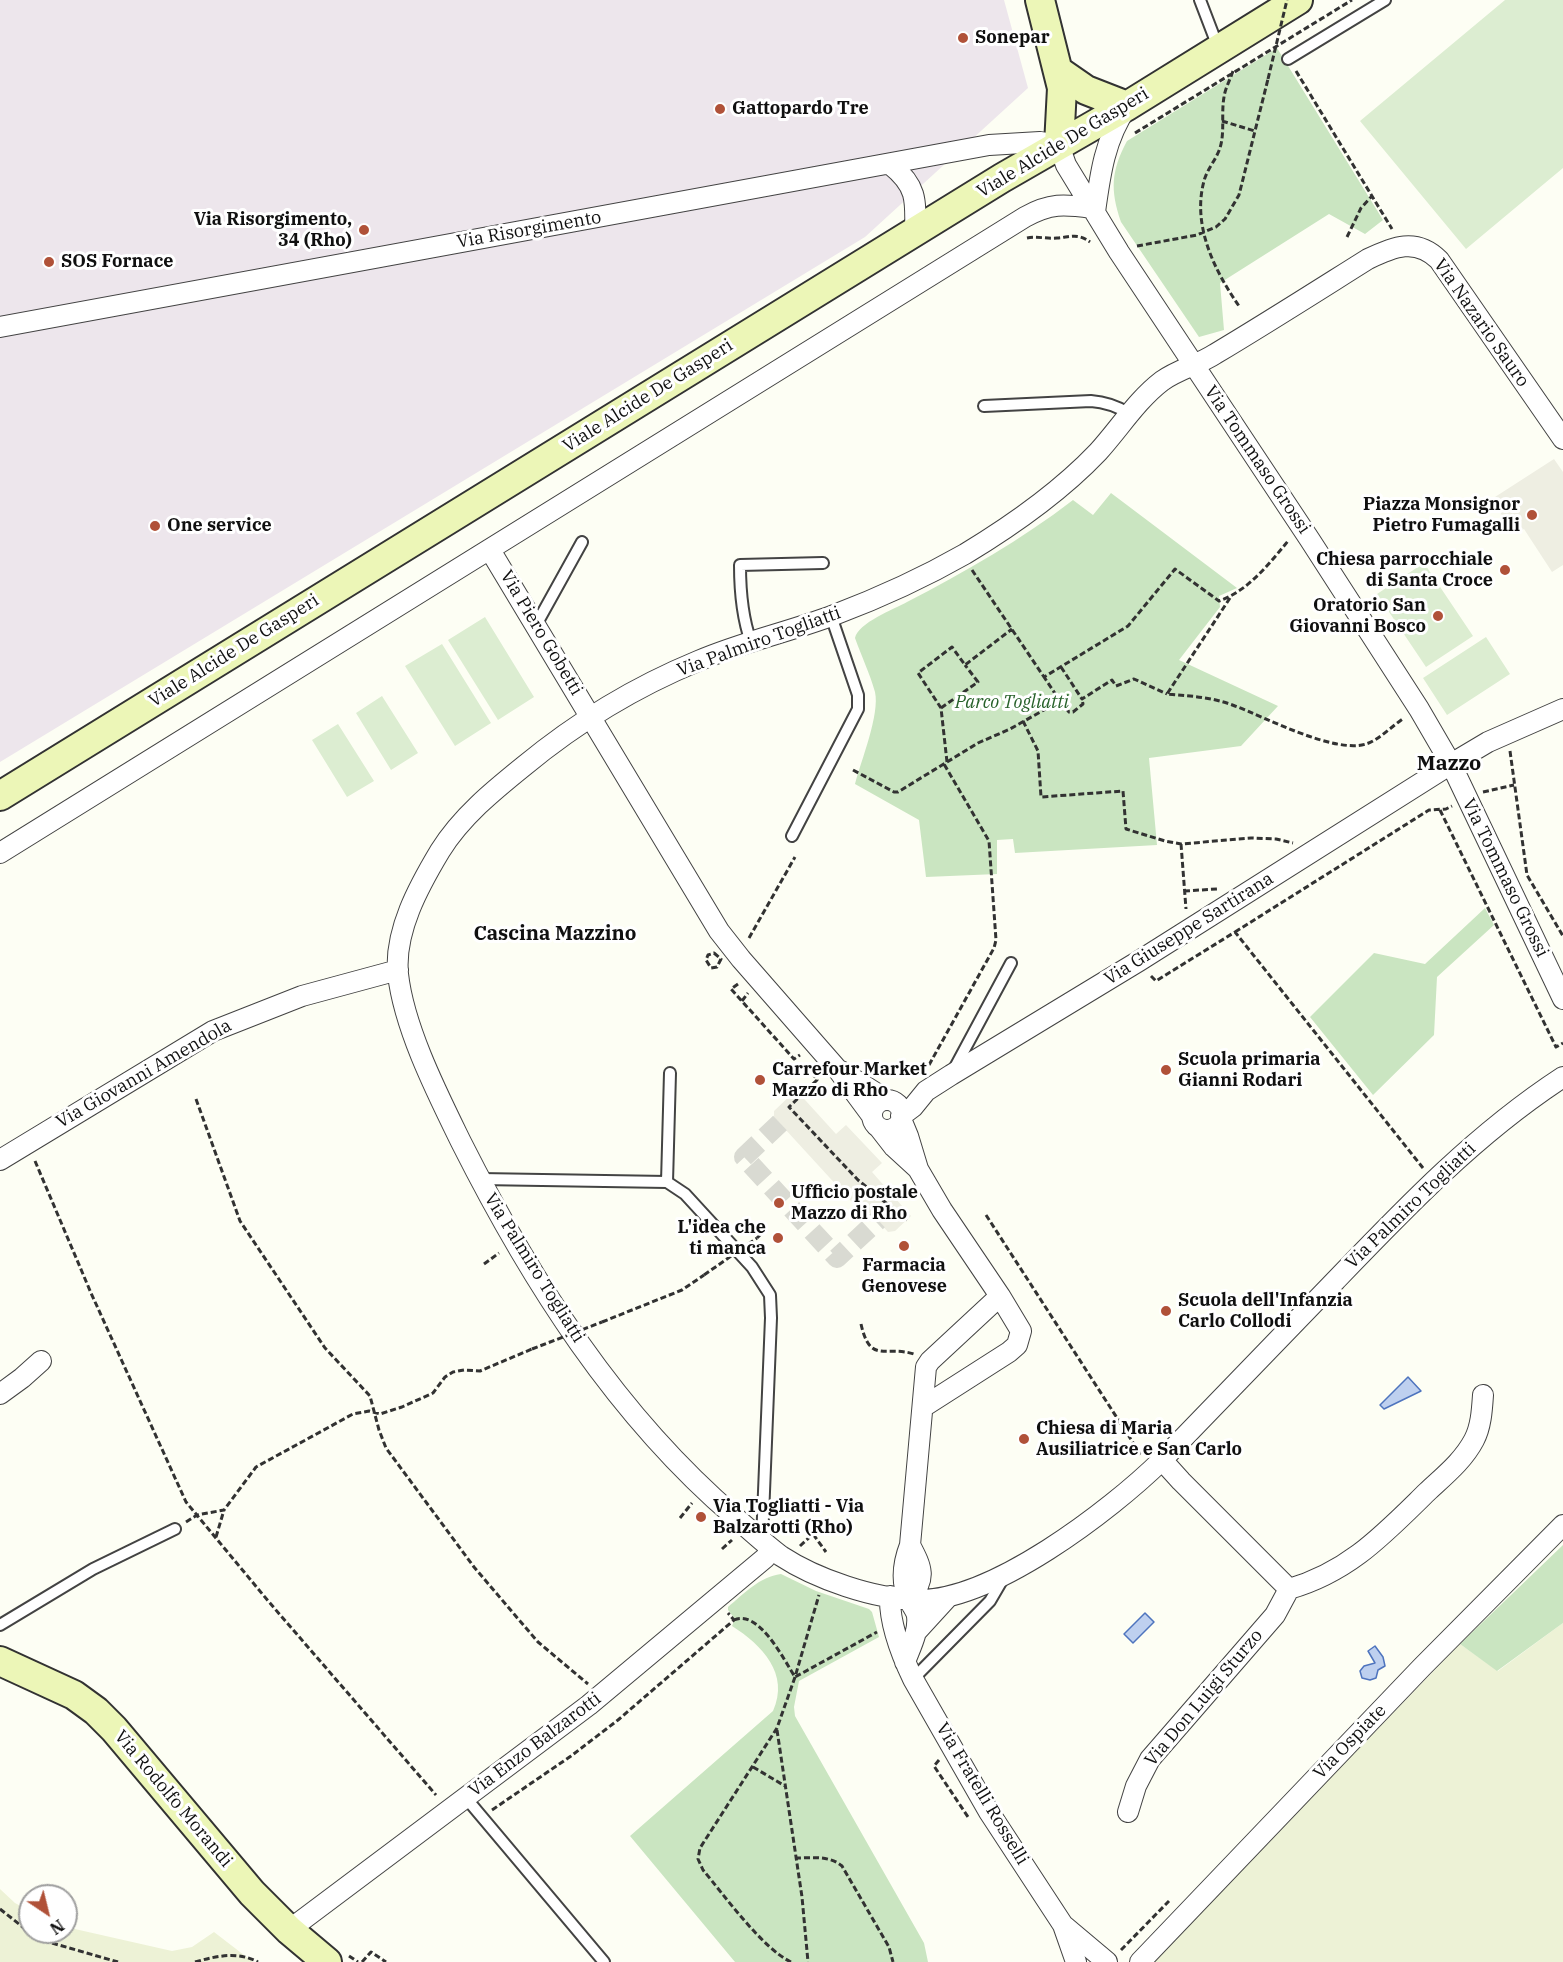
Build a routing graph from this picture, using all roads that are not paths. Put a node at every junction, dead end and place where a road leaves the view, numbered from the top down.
1 (1040, 0) edge
2 (1200, 0) edge
3 (1298, 0) edge
4 (1385, 0) edge
5 (1288, 59) road end
6 (1226, 60) junction
7 (1060, 72) junction
8 (1128, 105) junction
9 (1059, 145) junction
10 (891, 165) junction
11 (1094, 210) junction
12 (915, 232) junction
13 (0, 327) edge
14 (1193, 364) junction
15 (984, 406) dead end
16 (1130, 414) junction
17 (1563, 439) edge
18 (582, 542) dead end
19 (490, 550) junction
20 (823, 563) dead end
21 (831, 616) junction
22 (536, 625) junction
23 (751, 642) junction
24 (1563, 709) edge
25 (592, 717) junction
26 (1451, 764) junction
27 (0, 796) edge
28 (792, 836) dead end
29 (0, 853) edge
30 (1011, 963) dead end
31 (398, 970) junction
32 (1563, 999) edge
33 (838, 1070) junction
34 (670, 1073) dead end
35 (951, 1075) junction
36 (1563, 1077) edge
37 (895, 1109) junction
38 (876, 1122) junction
39 (0, 1160) edge
40 (918, 1169) junction
41 (479, 1179) junction
42 (667, 1182) junction
43 (1000, 1296) junction
44 (41, 1361) dead end
45 (0, 1394) edge
46 (1483, 1395) dead end
47 (923, 1407) junction
48 (1157, 1466) junction
49 (1563, 1525) edge
50 (175, 1529) dead end
51 (767, 1545) junction
52 (907, 1554) junction
53 (1005, 1574) junction
54 (1289, 1589) junction
55 (870, 1592) junction
56 (948, 1597) junction
57 (899, 1598) junction
58 (0, 1625) edge
59 (916, 1632) junction
60 (0, 1661) edge
61 (909, 1670) junction
62 (466, 1798) junction
63 (1128, 1812) dead end
64 (1064, 1925) junction
65 (289, 1929) junction
66 (1077, 1959) edge
67 (327, 1962) edge
68 (604, 1962) edge
69 (1107, 1962) edge
70 (1140, 1962) edge

1 - 7 street
2 - 6 lane
3 - 6 street, Viale Alcide De Gasperi
4 - 5 lane
6 - 8 street, Viale Alcide De Gasperi
7 - 8 street
7 - 9 street
8 - 9 street, Viale Alcide De Gasperi
8 - 11 street
9 - 10 street, Via Risorgimento
9 - 11 street, Via Tommaso Grossi
9 - 12 street, Viale Alcide De Gasperi
10 - 12 street
10 - 13 street, Via Risorgimento
11 - 14 street, Via Tommaso Grossi
11 - 19 street
12 - 27 street, Viale Alcide De Gasperi
14 - 16 street, Via Palmiro Togliatti
14 - 17 street, Via Nazario Sauro
14 - 26 street, Via Tommaso Grossi
15 - 16 lane
16 - 21 street, Via Palmiro Togliatti
18 - 22 lane
19 - 22 street, Via Piero Gobetti
19 - 29 street
20 - 23 lane
21 - 23 street, Via Palmiro Togliatti
21 - 28 lane
22 - 25 street, Via Piero Gobetti
23 - 25 street, Via Palmiro Togliatti
24 - 26 street, Via Giuseppe Sartirana
25 - 31 street, Via Palmiro Togliatti
25 - 33 street, Via Piero Gobetti
26 - 32 street, Via Tommaso Grossi
26 - 35 street, Via Giuseppe Sartirana
30 - 35 lane
31 - 39 street, Via Giovanni Amendola
31 - 41 street, Via Palmiro Togliatti
33 - 37 street
33 - 38 street
34 - 42 lane
35 - 37 street, Via Giuseppe Sartirana
36 - 48 street, Via Palmiro Togliatti
37 - 38 street
37 - 38 street
37 - 40 street
38 - 40 street
40 - 43 street
41 - 42 lane
41 - 51 street, Via Palmiro Togliatti
42 - 51 lane
43 - 47 street
43 - 47 street
44 - 45 street
46 - 54 street
47 - 52 street
48 - 53 street, Via Palmiro Togliatti
48 - 54 street
49 - 70 street, Via Ospiate
50 - 58 lane
51 - 55 street, Via Palmiro Togliatti
51 - 62 street, Via Enzo Balzarotti
52 - 55 street
52 - 57 street
53 - 56 street, Via Palmiro Togliatti
53 - 61 lane
54 - 63 street, Via Don Luigi Sturzo
55 - 57 street, Via Palmiro Togliatti
56 - 57 street, Via Palmiro Togliatti
56 - 59 street
57 - 59 street
57 - 61 street, Via Fratelli Rosselli
59 - 61 street
60 - 65 street, Via Rodolfo Morandi
61 - 64 street, Via Fratelli Rosselli
62 - 65 street, Via Enzo Balzarotti
62 - 68 lane
64 - 66 street, Via Fratelli Rosselli
64 - 69 street, Via Fratelli Rosselli
65 - 67 street, Via Rodolfo Morandi

